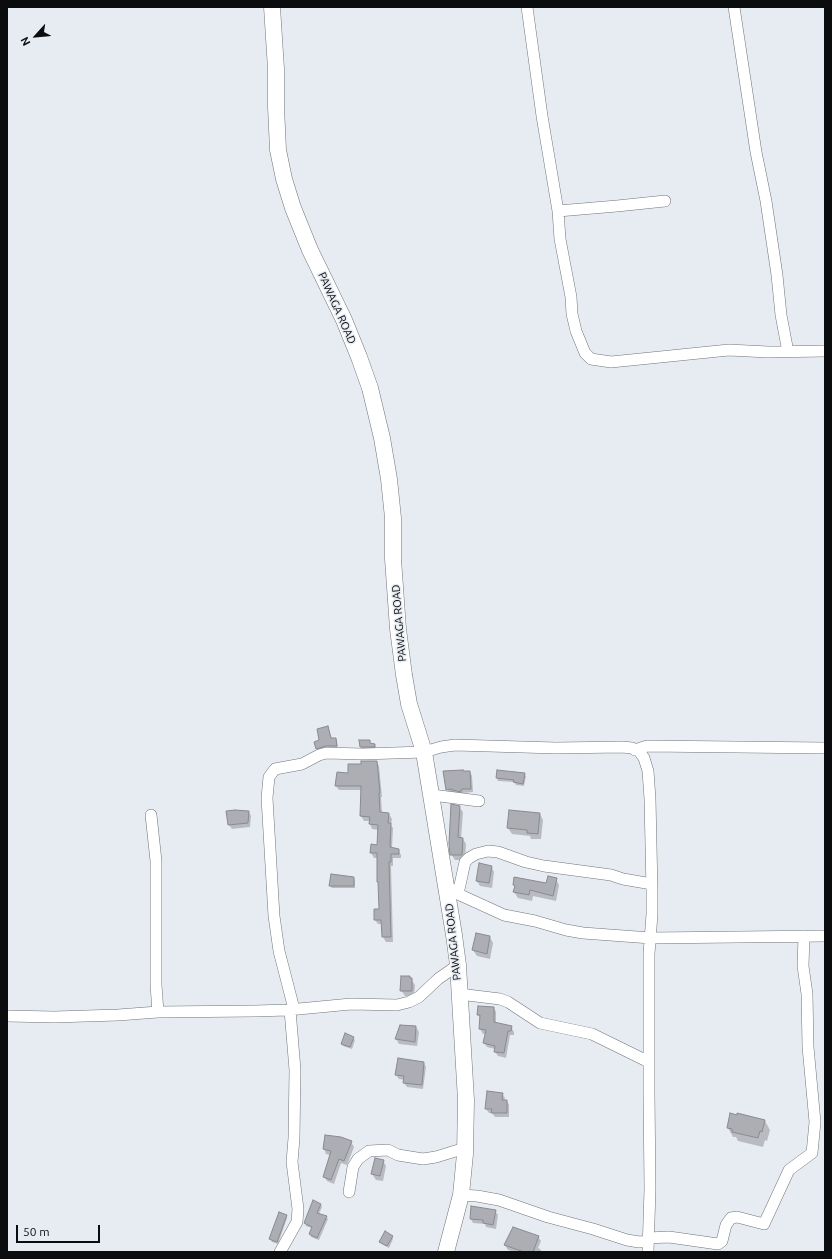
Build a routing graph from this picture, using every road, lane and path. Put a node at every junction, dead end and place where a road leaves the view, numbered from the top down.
1 (272, 7) edge
2 (527, 7) edge
3 (734, 7) edge
4 (665, 201) dead end
5 (558, 211) junction
6 (788, 352) junction
7 (825, 352) edge
8 (825, 748) edge
9 (635, 750) junction
10 (424, 752) junction
11 (432, 795) junction
12 (479, 801) dead end
13 (151, 815) dead end
14 (652, 884) junction
15 (452, 890) junction
16 (804, 936) junction
17 (825, 936) edge
18 (651, 938) junction
19 (458, 965) junction
20 (459, 994) junction
21 (292, 1010) junction
22 (158, 1012) junction
23 (7, 1016) edge
24 (649, 1062) junction
25 (465, 1148) junction
26 (348, 1192) dead end
27 (460, 1195) junction
28 (648, 1244) edge
29 (280, 1252) edge
30 (446, 1252) edge

1 - 10 main road, PAWAGA ROAD
2 - 5 street
3 - 6 street
4 - 5 street
5 - 6 street
6 - 7 street
8 - 9 street
9 - 10 street
9 - 14 street
10 - 11 main road, PAWAGA ROAD
10 - 21 street
11 - 12 street
11 - 15 main road, PAWAGA ROAD
13 - 22 street
14 - 15 street
14 - 18 street
15 - 18 street
15 - 19 main road, PAWAGA ROAD
16 - 17 street
16 - 18 street
16 - 28 street
18 - 24 street
19 - 20 main road, PAWAGA ROAD
19 - 21 street
20 - 24 street
20 - 25 main road, PAWAGA ROAD
21 - 22 street
21 - 29 street
22 - 23 street
24 - 28 street
25 - 26 street
25 - 27 main road, PAWAGA ROAD
27 - 28 street
27 - 30 main road, PAWAGA ROAD

